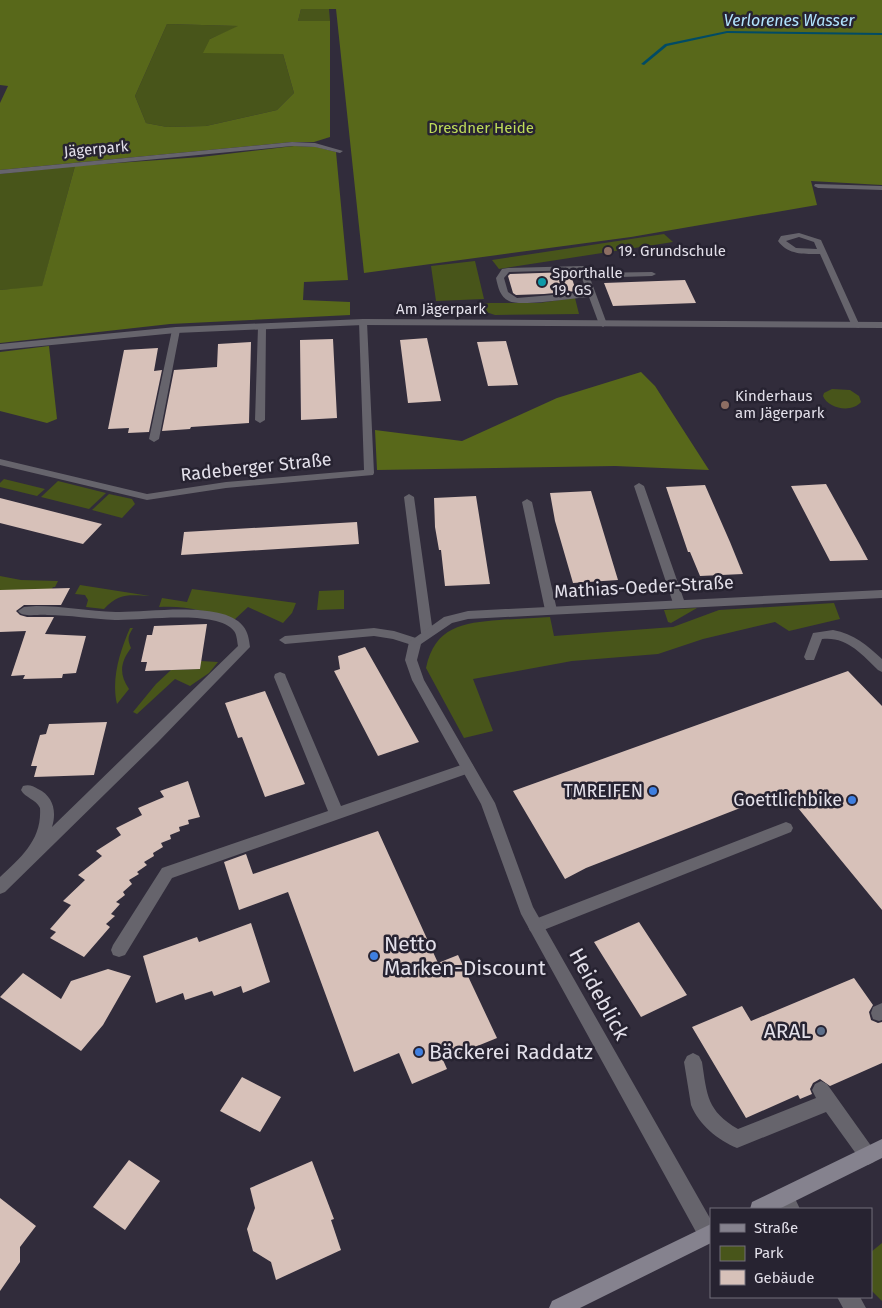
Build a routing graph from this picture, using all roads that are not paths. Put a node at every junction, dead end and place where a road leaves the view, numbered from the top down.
1 (340, 150) dead end
2 (0, 172) edge
3 (818, 186) dead end
4 (882, 188) edge
5 (821, 252) dead end
6 (652, 274) dead end
7 (584, 276) junction
8 (591, 294) junction
9 (363, 322) junction
10 (602, 324) junction
11 (882, 325) edge
12 (856, 326) junction
13 (262, 327) junction
14 (176, 330) junction
15 (0, 347) edge
16 (260, 420) dead end
17 (154, 439) dead end
18 (0, 462) edge
19 (639, 486) dead end
20 (409, 497) dead end
21 (527, 502) dead end
22 (882, 594) edge
23 (679, 603) junction
24 (551, 610) junction
25 (24, 611) dead end
26 (427, 633) junction
27 (285, 640) dead end
28 (415, 642) junction
29 (810, 657) dead end
30 (882, 667) edge
31 (280, 677) dead end
32 (467, 768) junction
33 (28, 790) dead end
34 (337, 815) junction
35 (786, 828) dead end
36 (34, 854) junction
37 (0, 888) edge
38 (536, 926) junction
39 (118, 950) dead end
40 (693, 1062) dead end
41 (875, 1152) edge
42 (788, 1203) edge
43 (764, 1208) edge
44 (709, 1233) edge
45 (848, 1298) edge
46 (559, 1308) edge
47 (856, 1308) edge

1 - 2 street, Jägerpark
3 - 4 street
5 - 12 street
6 - 7 street
7 - 8 street
7 - 8 street
8 - 10 street
9 - 10 street, Am Jägerpark
9 - 13 street, Am Jägerpark
9 - 18 street, Radeberger Straße
10 - 12 street, Am Jägerpark
11 - 12 street, Am Jägerpark
13 - 14 street, Am Jägerpark
13 - 16 street
14 - 15 street, Am Jägerpark
14 - 17 street
19 - 23 street
20 - 26 street
21 - 24 street
22 - 23 street, Mathias-Oeder-Straße
23 - 24 street, Mathias-Oeder-Straße
24 - 26 street, Mathias-Oeder-Straße
25 - 36 street
26 - 28 street, Mathias-Oeder-Straße
27 - 28 street
28 - 32 street, Heideblick
29 - 30 street
31 - 34 street
32 - 34 street
32 - 38 street, Heideblick
33 - 36 street
34 - 39 street
35 - 38 street
36 - 37 street
38 - 44 street, Heideblick
40 - 41 street
41 - 42 main road
42 - 43 main road
44 - 46 main road
45 - 47 street

